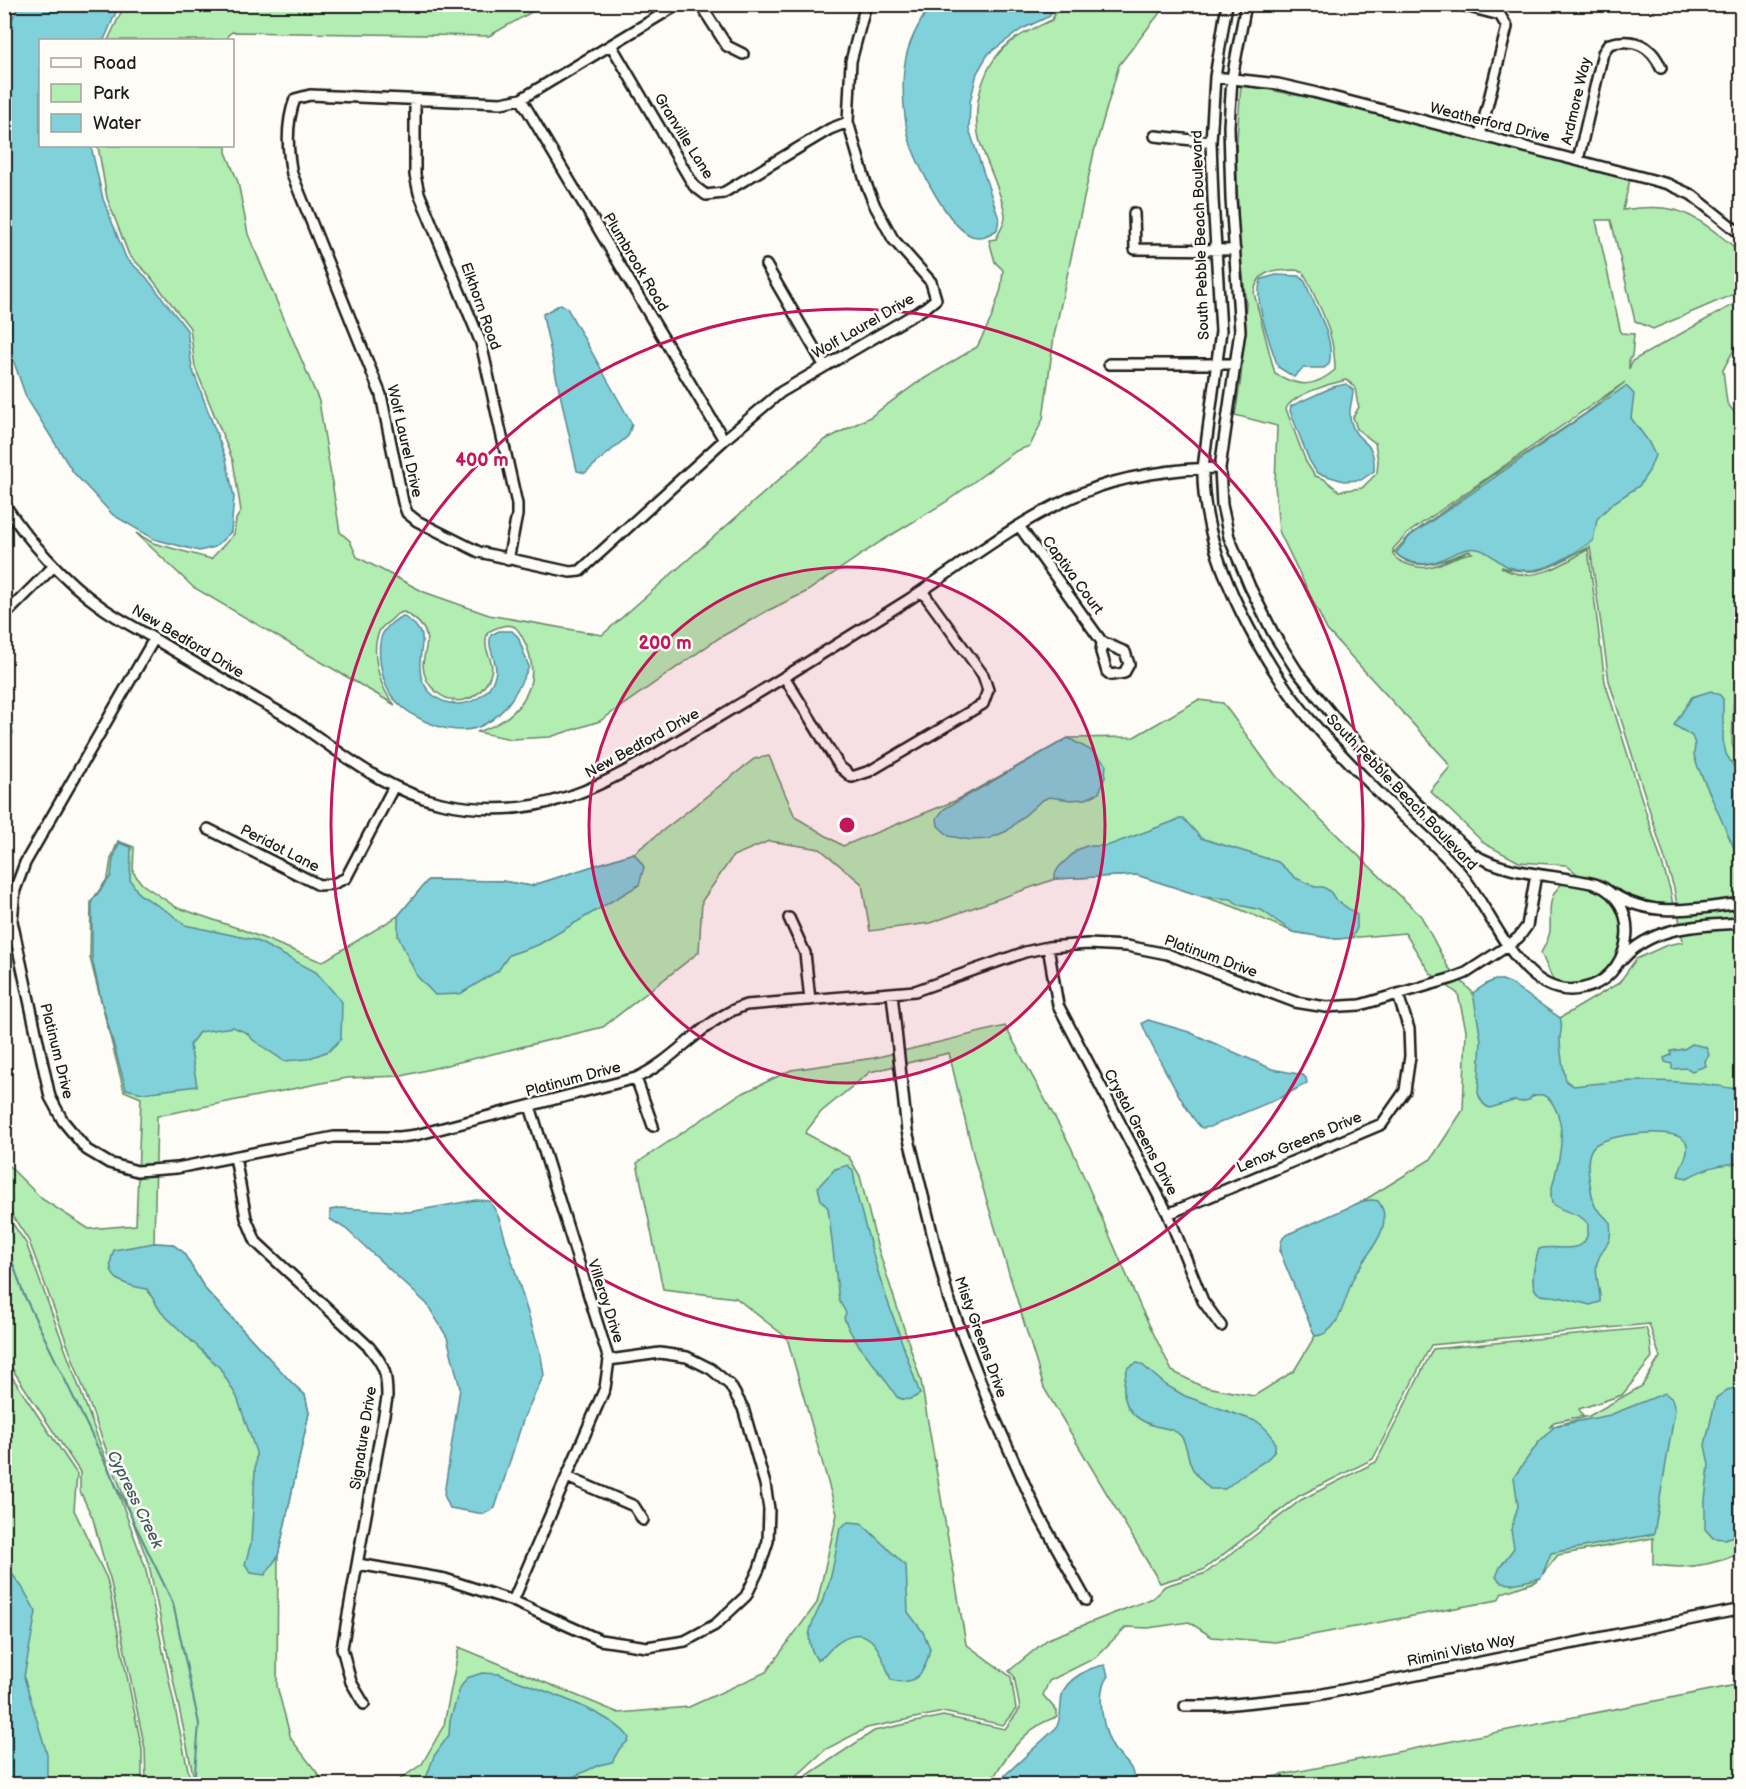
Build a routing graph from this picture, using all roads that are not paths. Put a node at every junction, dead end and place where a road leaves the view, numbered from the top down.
1 (679, 4) edge
2 (700, 4) edge
3 (866, 4) edge
4 (1227, 4) edge
5 (1246, 4) edge
6 (1457, 4) edge
7 (611, 45) junction
8 (743, 54) dead end
9 (1661, 68) dead end
10 (1215, 77) junction
11 (1232, 78) junction
12 (521, 99) junction
13 (415, 100) junction
14 (848, 122) junction
15 (1480, 135) junction
16 (1155, 136) dead end
17 (1211, 142) junction
18 (1578, 160) junction
19 (1134, 213) dead end
20 (1740, 231) edge
21 (1216, 250) junction
22 (1235, 250) junction
23 (766, 265) dead end
24 (1109, 364) dead end
25 (1216, 364) junction
26 (1234, 364) junction
27 (824, 365) junction
28 (724, 440) junction
29 (1203, 468) junction
30 (1220, 468) junction
31 (4, 503) edge
32 (1019, 526) junction
33 (508, 560) junction
34 (54, 566) junction
35 (922, 591) junction
36 (4, 616) edge
37 (154, 639) junction
38 (1102, 642) dead end
39 (785, 678) junction
40 (393, 788) junction
41 (1416, 802) junction
42 (1403, 816) junction
43 (208, 829) dead end
44 (1536, 874) junction
45 (1607, 889) junction
46 (1742, 903) edge
47 (789, 918) dead end
48 (1742, 922) edge
49 (1509, 945) junction
50 (1048, 947) junction
51 (1618, 966) junction
52 (892, 994) junction
53 (1398, 995) junction
54 (810, 999) junction
55 (636, 1078) junction
56 (530, 1106) junction
57 (653, 1126) dead end
58 (235, 1156) junction
59 (1167, 1214) junction
60 (1221, 1326) dead end
61 (609, 1360) junction
62 (567, 1477) junction
63 (643, 1520) dead end
64 (358, 1564) junction
65 (1086, 1600) dead end
66 (513, 1601) junction
67 (1742, 1608) edge
68 (364, 1704) dead end
69 (1185, 1706) dead end

1 - 7 street, Wolf Laurel Drive
2 - 8 street
3 - 14 street, Wolf Laurel Drive
4 - 10 street, South Pebble Beach Boulevard
5 - 11 street, South Pebble Beach Boulevard
6 - 15 street
7 - 12 street, Wolf Laurel Drive
7 - 14 street, Granville Lane
9 - 18 street, Ardmore Way
10 - 11 street, Weatherford Drive
10 - 17 street, South Pebble Beach Boulevard
11 - 15 street, Weatherford Drive
11 - 22 street, South Pebble Beach Boulevard
12 - 13 street, Wolf Laurel Drive
12 - 28 street, Plumbrook Road
13 - 33 street, Elkhorn Road
13 - 33 street, Wolf Laurel Drive
14 - 27 street, Wolf Laurel Drive
15 - 18 street, Weatherford Drive
16 - 17 street
17 - 21 street, South Pebble Beach Boulevard
18 - 20 street, Weatherford Drive
19 - 21 street
21 - 22 street
21 - 25 street, South Pebble Beach Boulevard
22 - 26 street, South Pebble Beach Boulevard
23 - 27 street
24 - 25 street
25 - 26 street
25 - 29 street, South Pebble Beach Boulevard
26 - 30 street, South Pebble Beach Boulevard
27 - 28 street, Wolf Laurel Drive
28 - 33 street, Wolf Laurel Drive
29 - 30 street, New Bedford Drive
29 - 32 street, New Bedford Drive
29 - 42 street, South Pebble Beach Boulevard
30 - 41 street, South Pebble Beach Boulevard
31 - 34 street, New Bedford Drive
32 - 35 street, New Bedford Drive
32 - 38 street, Captiva Court
34 - 36 street
34 - 37 street, New Bedford Drive
35 - 39 street, New Bedford Drive
35 - 39 street
37 - 40 street, New Bedford Drive
37 - 58 street, Platinum Drive
39 - 40 street, New Bedford Drive
40 - 43 street, Peridot Lane
41 - 42 street
41 - 44 street, South Pebble Beach Boulevard
42 - 49 street, South Pebble Beach Boulevard
44 - 45 street, South Pebble Beach Boulevard
44 - 49 street, Platinum Drive
45 - 46 street, South Pebble Beach Boulevard
45 - 51 street
47 - 54 street
48 - 51 street, South Pebble Beach Boulevard
49 - 51 street, South Pebble Beach Boulevard
49 - 53 street, Platinum Drive
50 - 52 street, Platinum Drive
50 - 53 street, Platinum Drive
50 - 59 street, Crystal Greens Drive
52 - 54 street, Platinum Drive
52 - 65 street, Misty Greens Drive
53 - 59 street, Lenox Greens Drive
54 - 55 street, Platinum Drive
55 - 56 street, Platinum Drive
55 - 57 street
56 - 58 street, Platinum Drive
56 - 61 street, Villeroy Drive
58 - 64 street, Signature Drive
59 - 60 street, Crystal Greens Drive
61 - 62 street, Villeroy Drive
61 - 66 street
62 - 63 street
62 - 66 street, Villeroy Drive
64 - 66 street
64 - 68 street, Signature Drive
67 - 69 street, Rimini Vista Way

